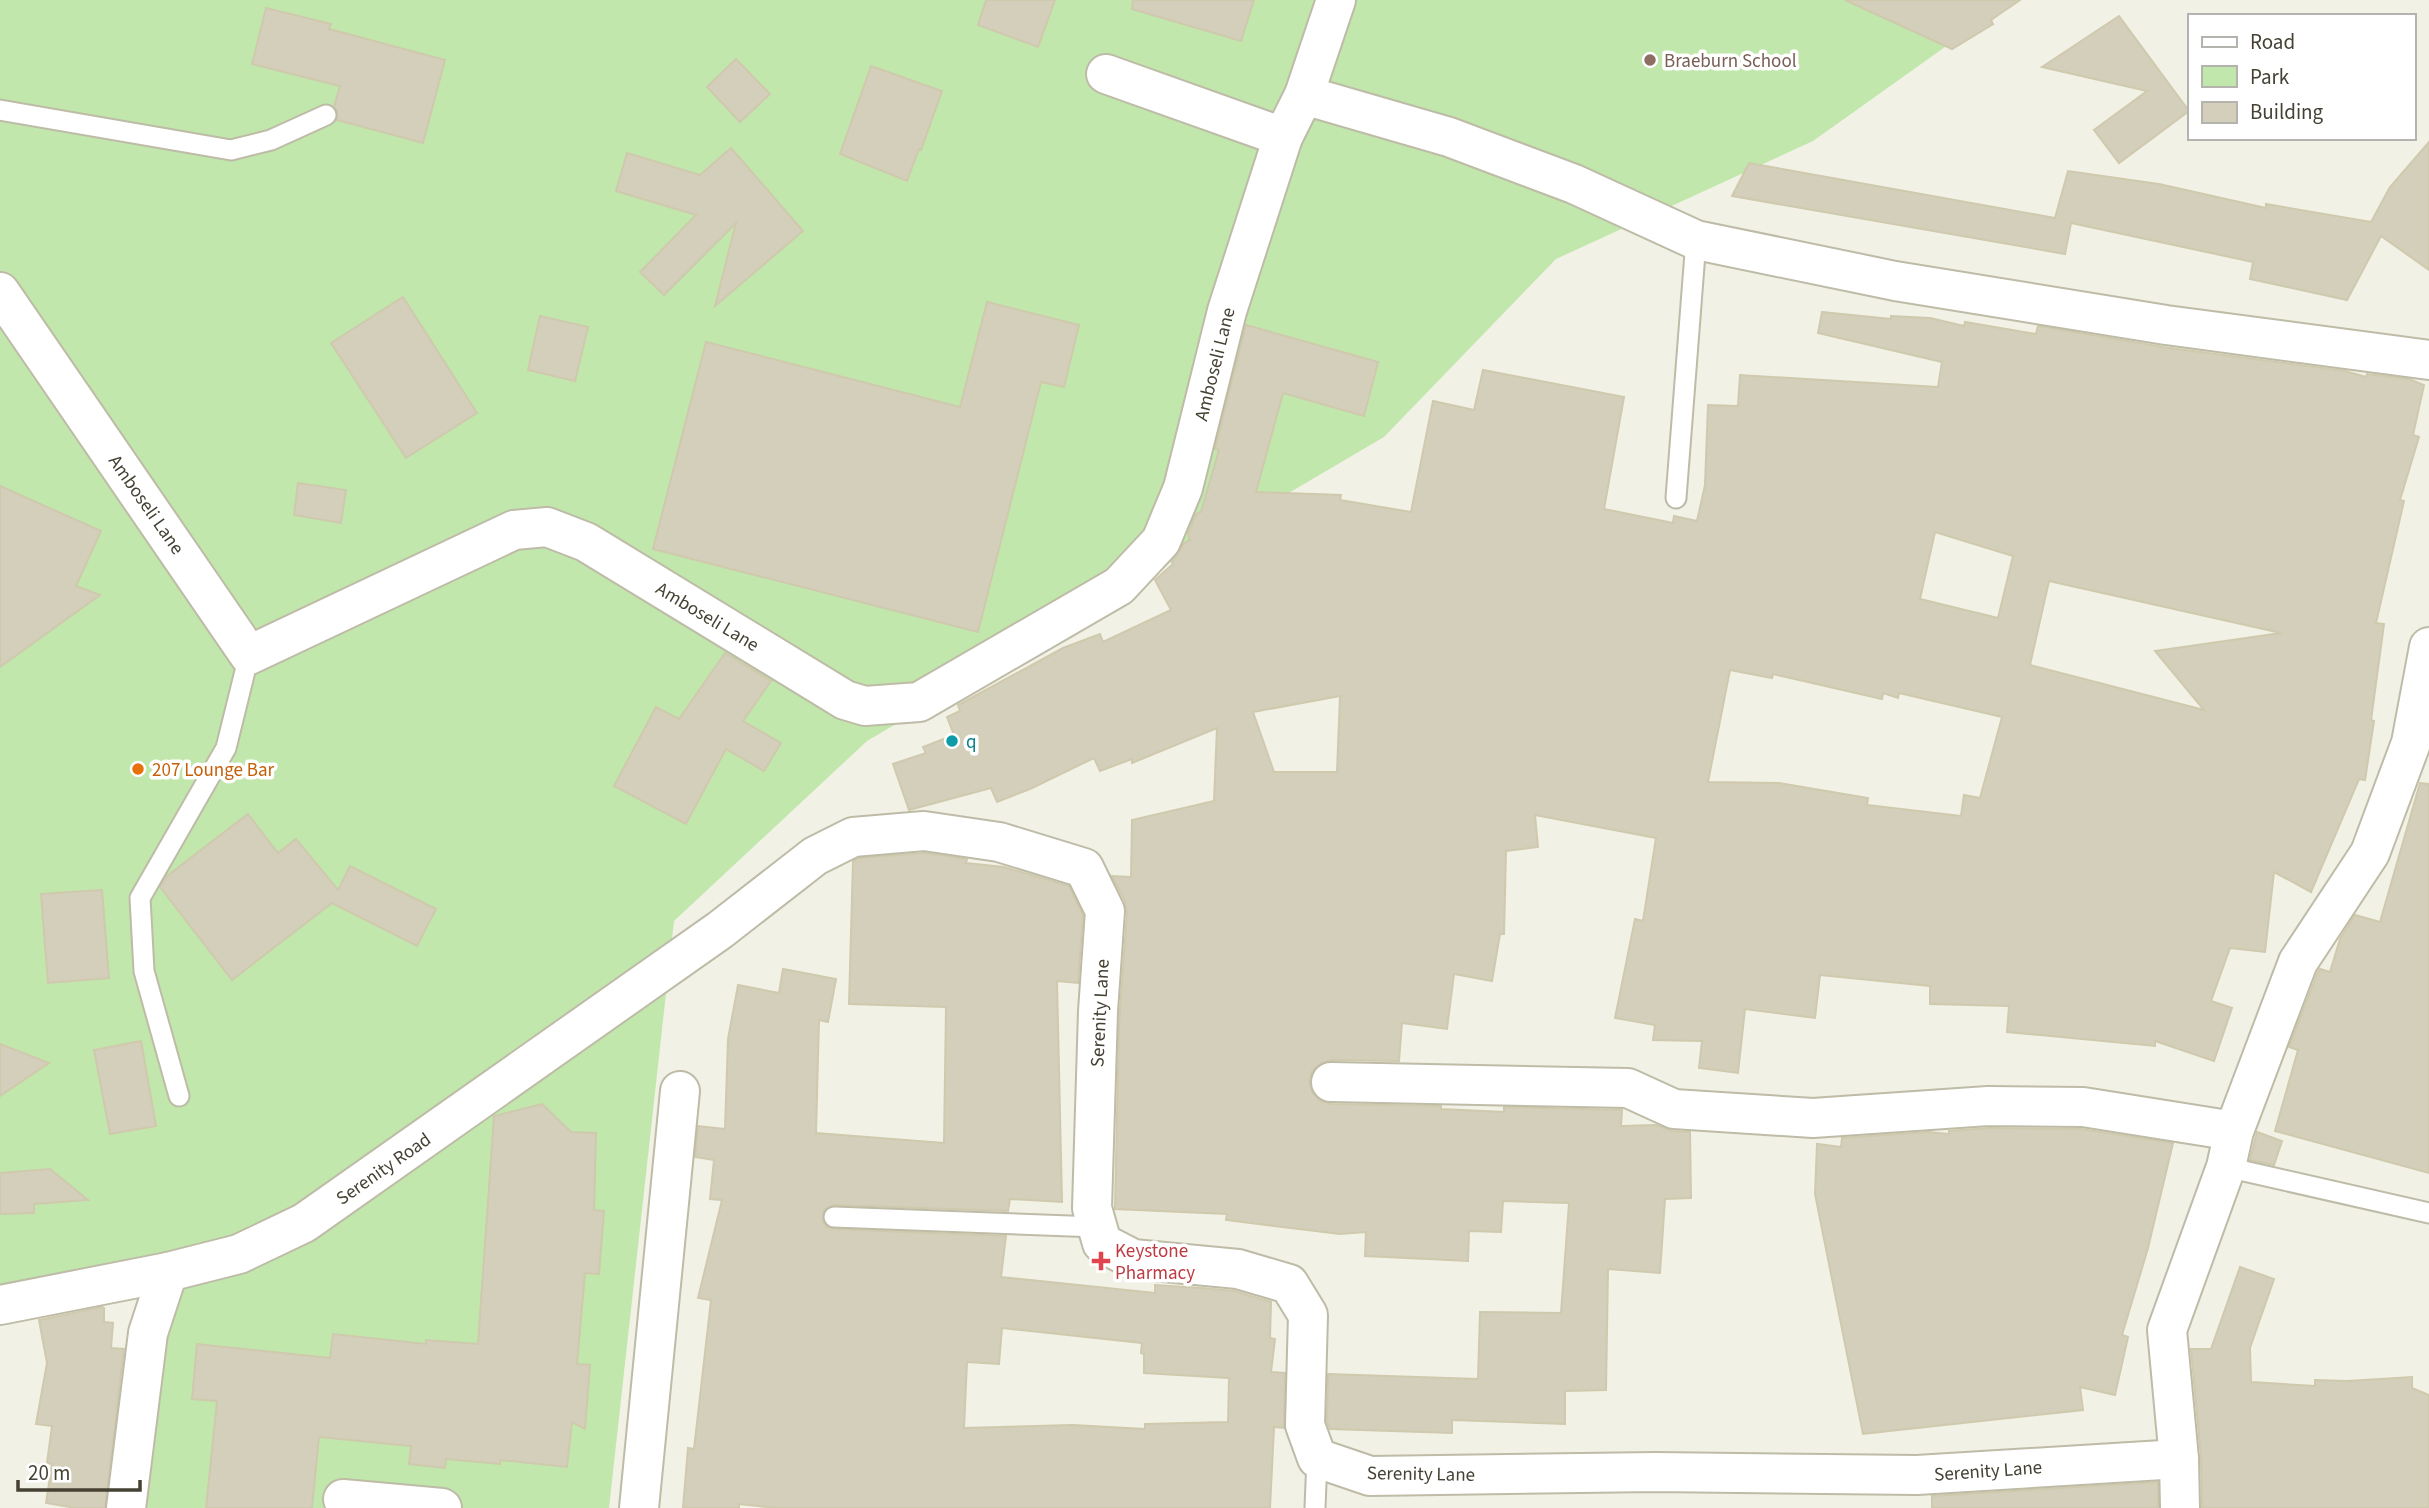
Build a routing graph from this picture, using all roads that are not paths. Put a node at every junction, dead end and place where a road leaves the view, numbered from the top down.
1 (1336, 0) edge
2 (1106, 74) dead end
3 (1304, 95) junction
4 (0, 110) edge
5 (326, 115) dead end
6 (1283, 137) junction
7 (1696, 240) junction
8 (0, 292) edge
9 (2429, 360) edge
10 (1676, 498) dead end
11 (2429, 647) edge
12 (249, 655) junction
13 (2424, 705) edge
14 (720, 930) joint
15 (1331, 1082) dead end
16 (680, 1091) dead end
17 (179, 1096) dead end
18 (2230, 1149) junction
19 (2429, 1213) edge
20 (834, 1217) dead end
21 (1097, 1227) junction
22 (168, 1272) junction
23 (0, 1305) edge
24 (1317, 1458) junction
25 (2179, 1459) junction
26 (343, 1499) dead end
27 (126, 1508) edge
28 (442, 1508) edge
29 (639, 1508) edge
30 (1315, 1508) edge
31 (2180, 1508) edge

1 - 3 street, Amboseli Lane
2 - 6 street
3 - 6 street, Amboseli Lane
3 - 7 street
4 - 5 lane
6 - 12 street, Amboseli Lane
7 - 9 street
7 - 10 lane
8 - 12 street, Amboseli Lane
11 - 13 street
12 - 17 lane
13 - 18 street
14 - 21 street, Serenity Lane
14 - 22 street, Serenity Road
15 - 18 street
16 - 29 street
18 - 19 lane
18 - 25 street
20 - 21 lane
21 - 24 street
22 - 23 street, Serenity Road
22 - 27 street
24 - 25 street, Serenity Lane
24 - 30 lane
25 - 31 street
26 - 28 street

